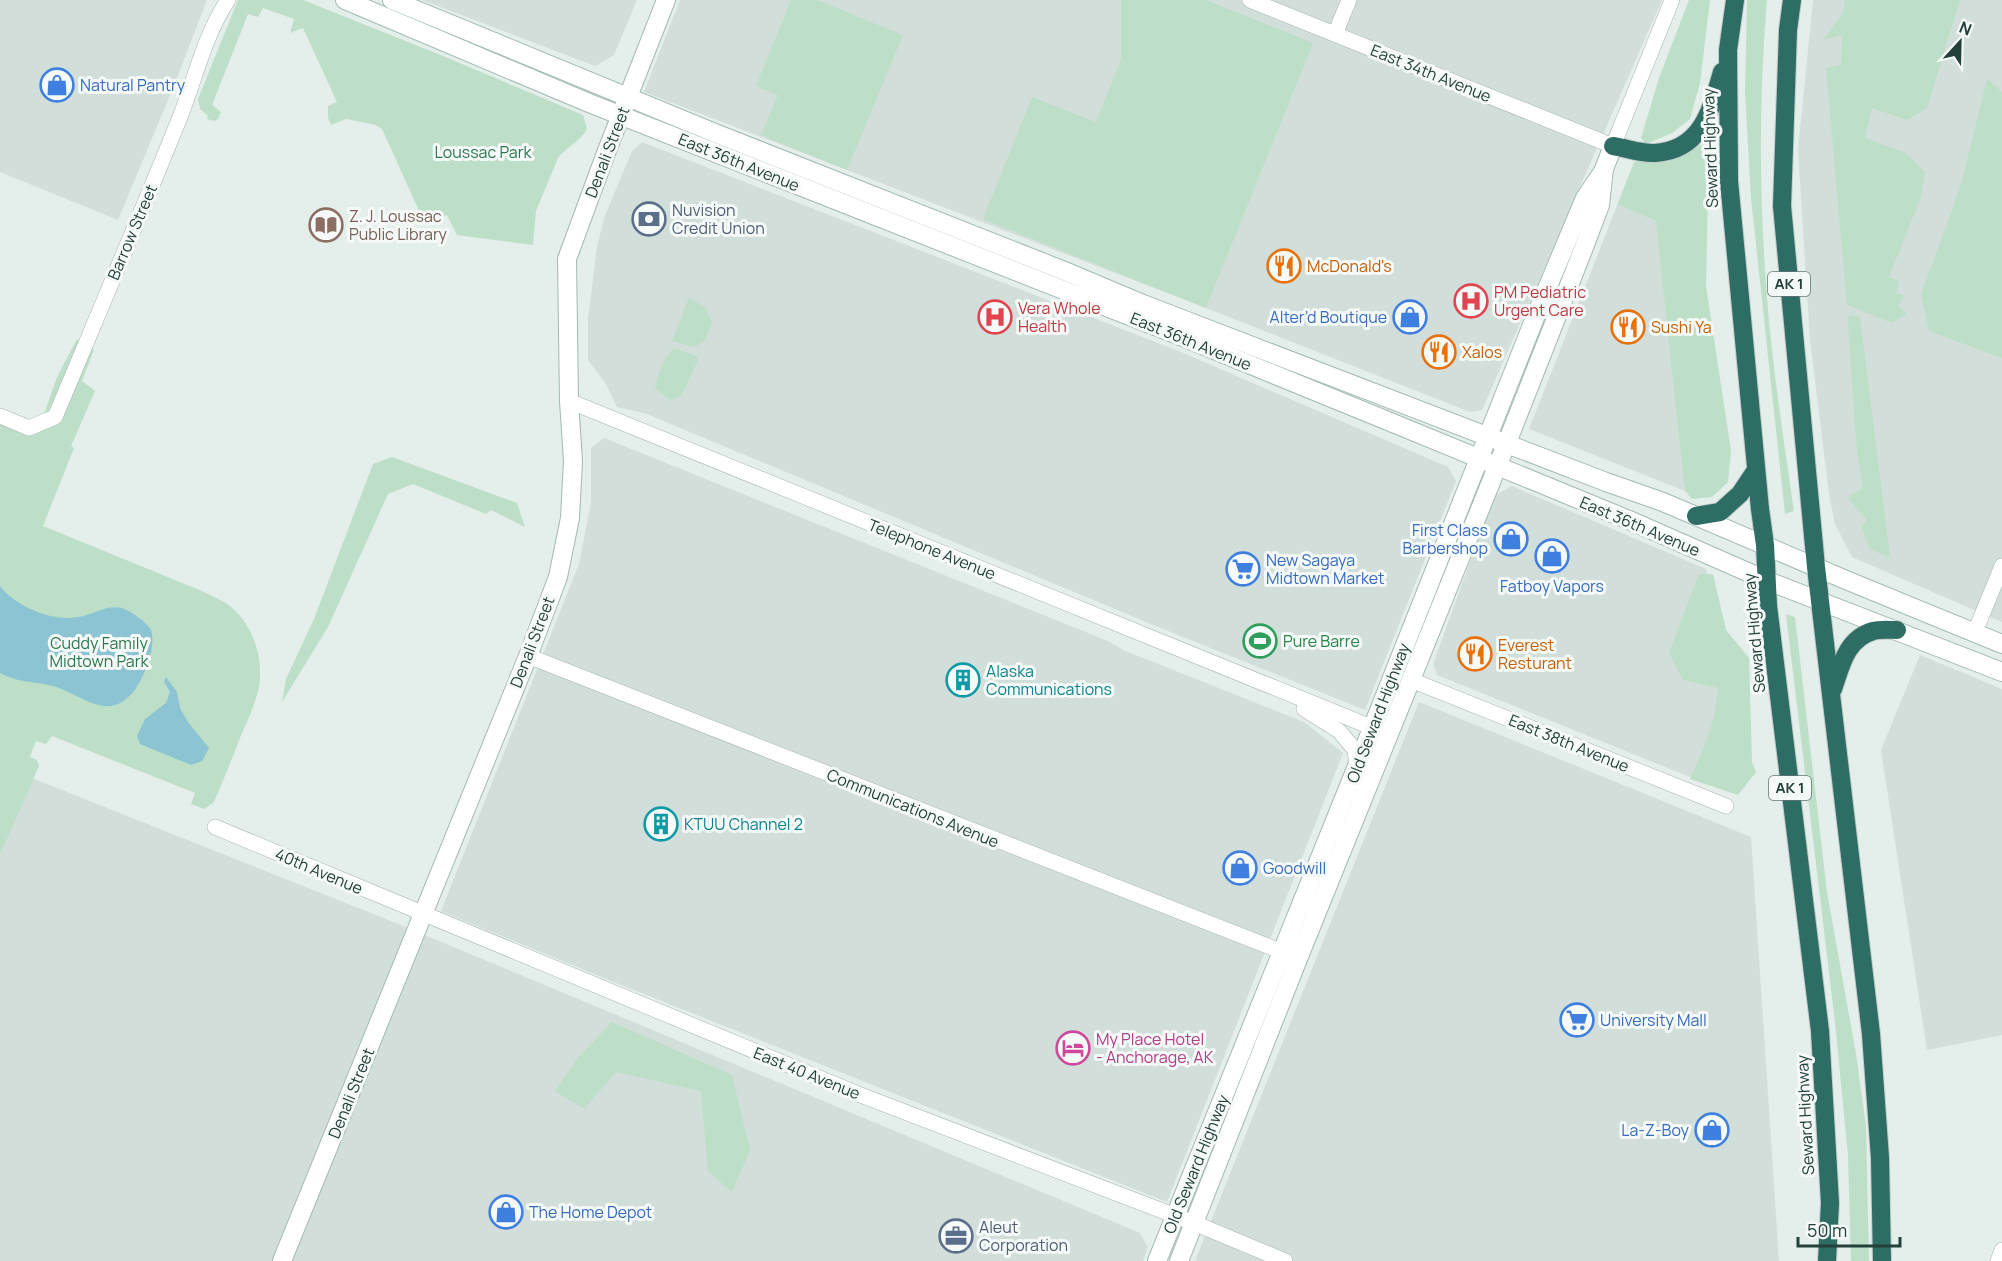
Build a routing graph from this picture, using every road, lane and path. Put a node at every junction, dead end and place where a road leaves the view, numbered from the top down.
1 (219, 0) edge
2 (228, 0) edge
3 (345, 0) edge
4 (392, 0) edge
5 (666, 0) edge
6 (1250, 0) edge
7 (1349, 0) edge
8 (1672, 0) edge
9 (1735, 0) edge
10 (1792, 0) edge
11 (215, 20) junction
12 (1335, 34) junction
13 (1728, 50) junction
14 (628, 96) junction
15 (621, 115) junction
16 (1613, 146) junction
17 (1604, 169) junction
18 (1067, 293) junction
19 (1186, 320) junction
20 (569, 401) junction
21 (0, 416) edge
22 (1487, 437) junction
23 (1506, 444) junction
24 (1478, 459) junction
25 (1498, 466) junction
26 (1756, 470) junction
27 (1696, 516) junction
28 (1765, 545) junction
29 (2002, 566) edge
30 (1816, 567) junction
31 (1768, 581) junction
32 (1820, 600) junction
33 (1897, 630) junction
34 (1975, 632) junction
35 (2002, 644) edge
36 (528, 656) junction
37 (2002, 672) edge
38 (1411, 680) junction
39 (1832, 693) junction
40 (1295, 698) junction
41 (1371, 727) junction
42 (1357, 766) junction
43 (1726, 806) dead end
44 (1354, 820) junction
45 (214, 827) dead end
46 (423, 915) junction
47 (1290, 955) junction
48 (1175, 1216) junction
49 (1194, 1224) junction
50 (2002, 1250) edge
51 (282, 1261) edge
52 (1157, 1261) edge
53 (1179, 1261) edge
54 (1285, 1261) edge
55 (1827, 1261) edge
56 (1882, 1261) edge
57 (1998, 1261) edge

1 - 11 street, Barrow Street
2 - 11 street, Barrow Street
3 - 15 main road, East 36th Avenue
4 - 14 main road, East 36th Avenue
5 - 14 main road, Denali Street
6 - 12 street, East 34th Avenue
7 - 12 street
8 - 16 street, Old Seward Highway
9 - 13 highway, Seward Highway / AK 1
10 - 30 highway, AK 1
11 - 21 street, Barrow Street
12 - 16 street, East 34th Avenue
13 - 16 highway
13 - 26 highway, Seward Highway / AK 1
14 - 15 main road, Denali Street
14 - 19 main road, East 36th Avenue
15 - 18 main road, East 36th Avenue
15 - 20 main road, Denali Street
16 - 17 main road, Old Seward Highway
17 - 22 main road, Old Seward Highway
17 - 23 main road, Old Seward Highway
18 - 19 main road
18 - 24 main road, East 36th Avenue
19 - 22 main road, East 36th Avenue
20 - 36 main road, Denali Street
20 - 40 street, Telephone Avenue
22 - 23 main road, East 36th Avenue
22 - 24 main road, Old Seward Highway
23 - 25 main road, Old Seward Highway
23 - 27 main road, East 36th Avenue
24 - 25 main road, East 36th Avenue
24 - 41 main road, Old Seward Highway
25 - 31 main road, East 36th Avenue
25 - 38 main road, Old Seward Highway
26 - 27 highway
26 - 28 highway, Seward Highway / AK 1
27 - 28 main road, East 36th Avenue
28 - 30 main road, East 36th Avenue
28 - 31 highway, Seward Highway / AK 1
29 - 34 street
30 - 32 highway, AK 1
30 - 34 main road, East 36th Avenue
31 - 32 main road, East 36th Avenue
31 - 55 highway, Seward Highway / AK 1
32 - 33 main road, East 36th Avenue
32 - 39 highway, AK 1
33 - 37 main road, East 36th Avenue
33 - 39 highway
34 - 35 main road, East 36th Avenue
36 - 46 main road, Denali Street
36 - 47 street, Communications Avenue
38 - 43 street, East 38th Avenue
38 - 44 main road, Old Seward Highway
39 - 56 highway, AK 1
40 - 41 street, Telephone Avenue
40 - 42 street, Telephone Avenue
41 - 42 main road, Old Seward Highway
41 - 44 main road
42 - 47 main road, Old Seward Highway
44 - 47 main road, Old Seward Highway
45 - 46 street, 40th Avenue
46 - 48 street, East 40 Avenue
46 - 51 main road, Denali Street
47 - 48 main road, Old Seward Highway
47 - 49 main road, Old Seward Highway
48 - 49 street, East 40 Avenue
48 - 52 main road, Old Seward Highway
49 - 53 main road, Old Seward Highway
49 - 54 street, East 40 Avenue
50 - 57 street

